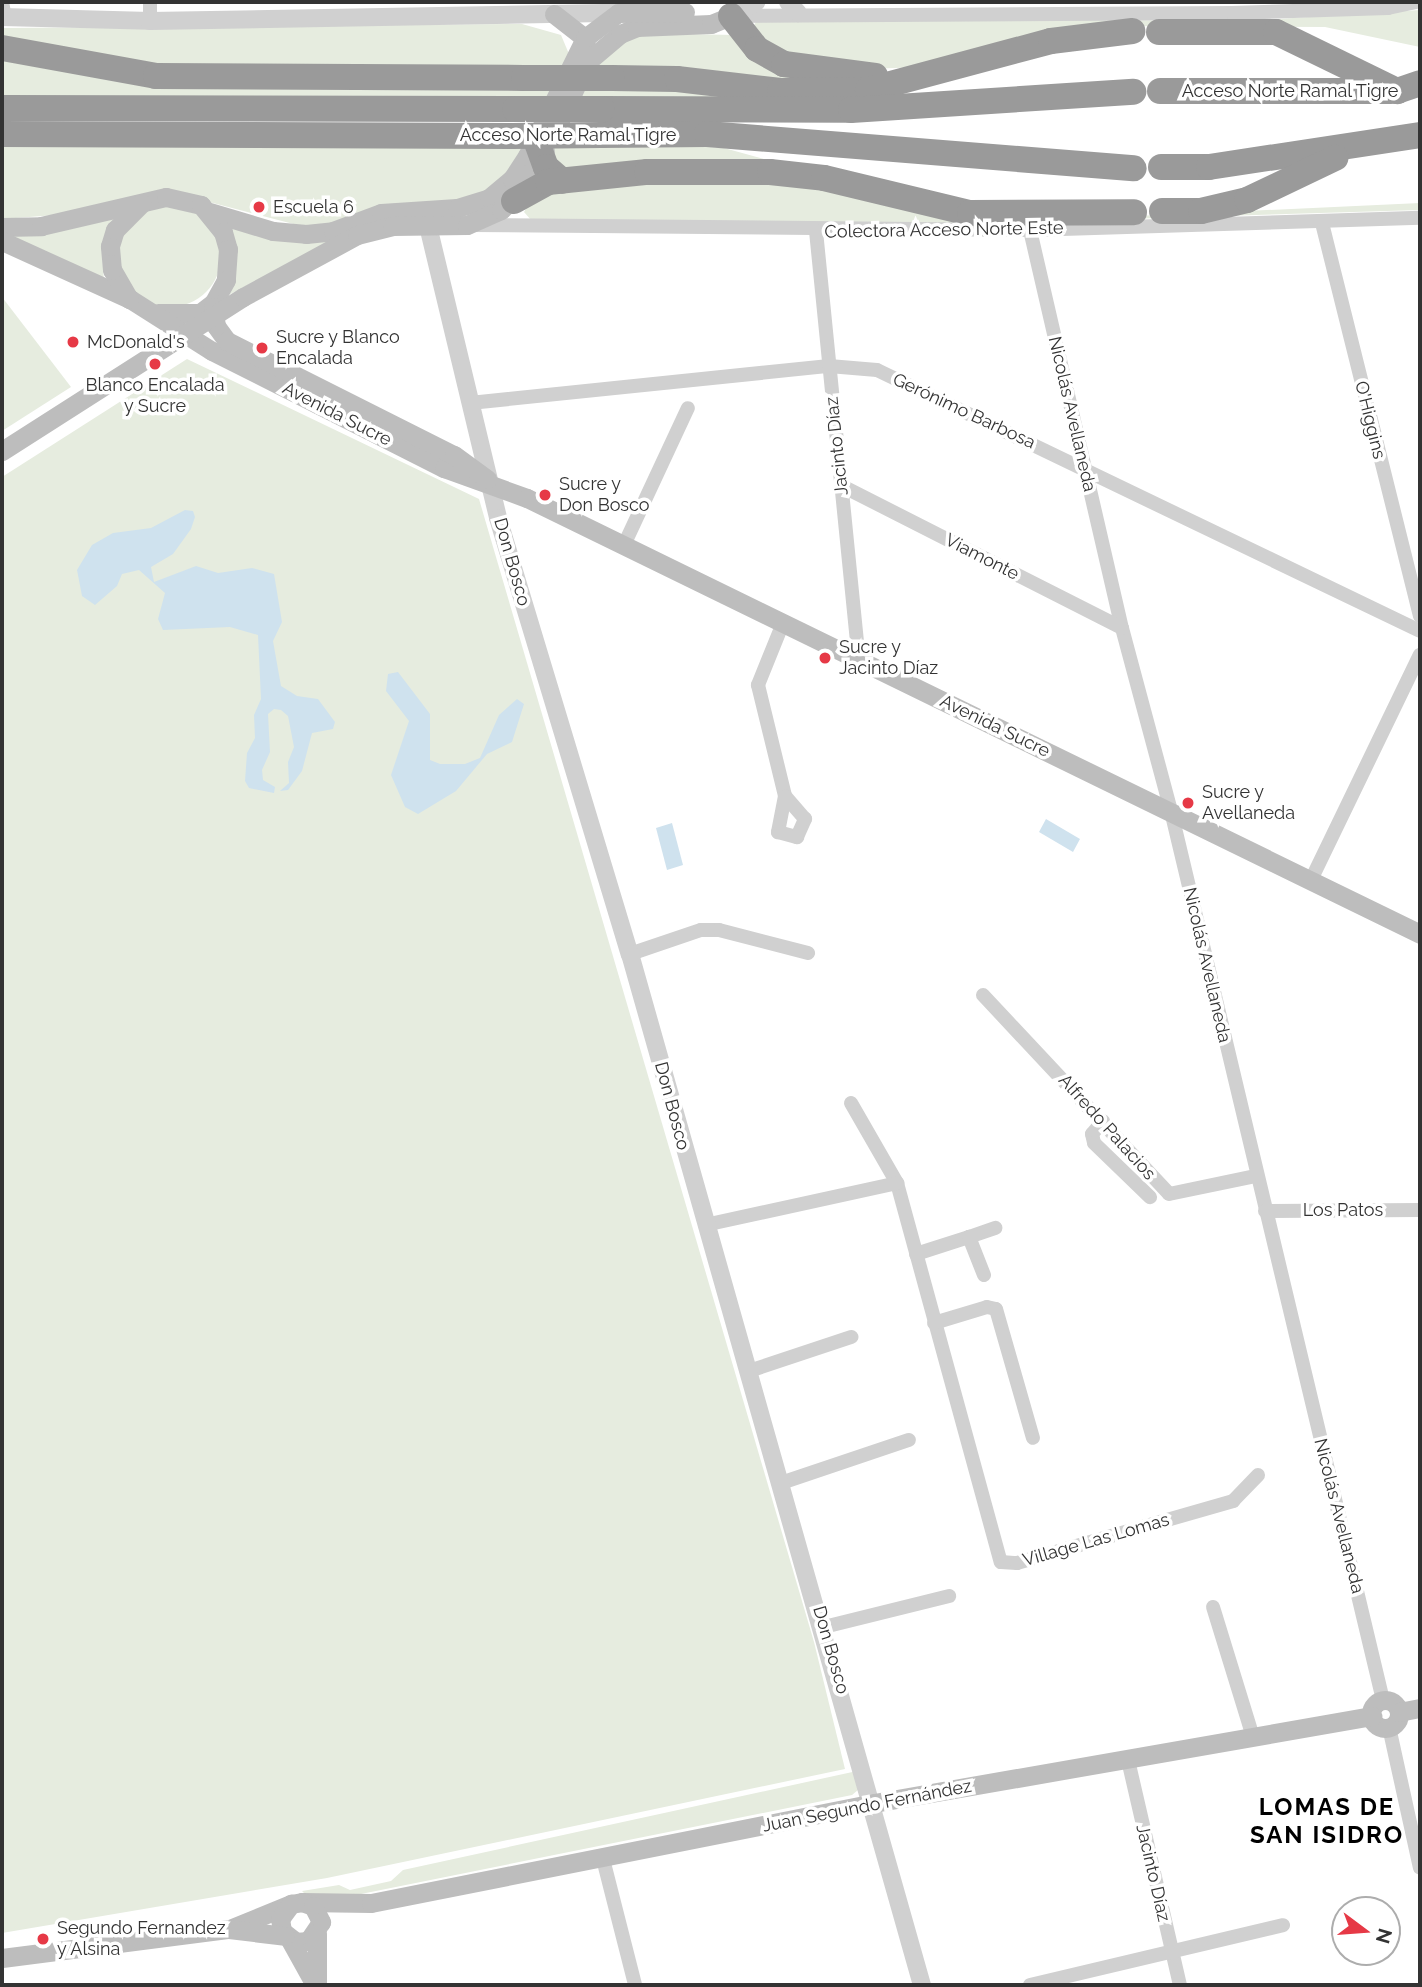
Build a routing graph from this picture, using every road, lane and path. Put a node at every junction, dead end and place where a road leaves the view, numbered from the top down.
1 (150, 2) edge
2 (756, 2) edge
3 (1416, 2) edge
4 (793, 7) edge
5 (1228, 8) edge
6 (3, 12) edge
7 (618, 13) junction
8 (554, 14) junction
9 (731, 16) junction
10 (150, 21) junction
11 (1132, 32) dead end
12 (1159, 32) dead end
13 (584, 38) junction
14 (2, 48) edge
15 (587, 62) junction
16 (936, 73) junction
17 (1413, 89) edge
18 (1160, 91) dead end
19 (1133, 92) dead end
20 (2, 108) edge
21 (601, 122) junction
22 (2, 134) edge
23 (1416, 137) edge
24 (530, 144) junction
25 (1362, 146) junction
26 (1161, 167) dead end
27 (1134, 168) dead end
28 (562, 181) junction
29 (146, 200) junction
30 (514, 201) junction
31 (1162, 211) dead end
32 (210, 212) junction
33 (1134, 212) dead end
34 (1420, 218) edge
35 (1322, 223) junction
36 (467, 225) junction
37 (428, 226) junction
38 (2, 227) edge
39 (1030, 230) junction
40 (816, 231) junction
41 (2, 241) edge
42 (130, 299) junction
43 (150, 310) junction
44 (210, 311) junction
45 (186, 334) junction
46 (829, 366) junction
47 (470, 403) junction
48 (688, 408) dead end
49 (2, 451) edge
50 (1084, 469) junction
51 (493, 485) junction
52 (842, 486) junction
53 (624, 545) junction
54 (1420, 616) edge
55 (783, 623) junction
56 (1122, 628) junction
57 (1420, 631) edge
58 (1420, 655) edge
59 (859, 660) junction
60 (785, 796) dead end
61 (1171, 811) junction
62 (1311, 880) junction
63 (1420, 934) edge
64 (808, 953) dead end
65 (631, 954) junction
66 (983, 995) dead end
67 (851, 1103) dead end
68 (1102, 1121) junction
69 (1256, 1176) junction
70 (897, 1183) junction
71 (1150, 1197) dead end
72 (1420, 1210) edge
73 (1265, 1211) junction
74 (705, 1225) junction
75 (995, 1227) dead end
76 (969, 1237) junction
77 (916, 1254) junction
78 (984, 1275) dead end
79 (934, 1323) junction
80 (851, 1337) dead end
81 (749, 1371) junction
82 (1033, 1438) dead end
83 (909, 1440) dead end
84 (1258, 1475) dead end
85 (781, 1483) junction
86 (949, 1596) dead end
87 (1213, 1607) dead end
88 (824, 1627) junction
89 (1420, 1708) edge
90 (1386, 1714) junction
91 (1253, 1737) junction
92 (1128, 1760) junction
93 (874, 1803) junction
94 (603, 1858) junction
95 (1420, 1868) edge
96 (296, 1903) junction
97 (365, 1904) junction
98 (1283, 1925) dead end
99 (229, 1929) junction
100 (318, 1931) junction
101 (288, 1938) junction
102 (1170, 1950) junction
103 (2, 1958) edge
104 (316, 1985) edge
105 (635, 1985) edge
106 (922, 1985) edge
107 (1030, 1985) edge
108 (1180, 1985) edge

1 - 10 street
2 - 9 street
3 - 5 street
4 - 5 street
4 - 9 street
6 - 10 street
7 - 8 street
7 - 9 main road
7 - 13 main road
8 - 10 street
8 - 13 main road
9 - 15 main road
9 - 16 highway
11 - 16 highway
12 - 17 highway
13 - 15 main road
13 - 24 main road
14 - 16 highway, bridge
15 - 24 main road
17 - 18 highway, Acceso Norte Ramal Tigre
19 - 21 highway, Acceso Norte Ramal Tigre
20 - 21 highway, Acceso Norte Ramal Tigre, bridge
21 - 24 highway, Acceso Norte Ramal Tigre, bridge
21 - 27 highway, Acceso Norte Ramal Tigre
22 - 24 highway, Acceso Norte Ramal Tigre
23 - 25 highway
24 - 28 highway
24 - 30 main road
24 - 32 main road
25 - 26 highway
25 - 31 highway
28 - 30 highway
28 - 33 highway
29 - 32 main road
29 - 38 main road
29 - 42 main road
30 - 36 main road
32 - 44 main road
34 - 35 street, Colectora Acceso Norte Este
35 - 39 street, Colectora Acceso Norte Este
35 - 54 street, O'Higgins
36 - 37 main road
36 - 40 street, Colectora Acceso Norte Este
37 - 44 main road
37 - 47 street, Don Bosco
39 - 40 street, Colectora Acceso Norte Este
39 - 50 street, Nicolás Avellaneda
40 - 46 street, Jacinto Díaz
41 - 42 main road
42 - 43 main road
43 - 44 main road
43 - 45 main road, Avenida Sucre
44 - 45 main road
44 - 51 main road, Avenida Sucre
45 - 49 main road
45 - 51 main road, Avenida Sucre
46 - 47 street, Gerónimo Barbosa
46 - 50 street, Gerónimo Barbosa
46 - 52 street, Jacinto Díaz
47 - 51 street, Don Bosco
48 - 53 street
50 - 56 street, Nicolás Avellaneda
50 - 57 street, Gerónimo Barbosa
51 - 53 main road, Avenida Sucre
51 - 65 street, Don Bosco
52 - 56 street, Viamonte
52 - 59 street, Jacinto Díaz
53 - 55 main road, Avenida Sucre
55 - 59 main road, Avenida Sucre
55 - 60 street
56 - 61 street, Nicolás Avellaneda
58 - 62 street
59 - 61 main road, Avenida Sucre
61 - 62 main road, Avenida Sucre
61 - 69 street, Nicolás Avellaneda
62 - 63 main road, Avenida Sucre
64 - 65 street
65 - 74 street, Don Bosco
66 - 68 street, Alfredo Palacios
67 - 70 street, Village Las Lomas
68 - 69 street, Alfredo Palacios
68 - 71 street
69 - 73 street, Nicolás Avellaneda
70 - 74 street
70 - 77 street, Village Las Lomas
72 - 73 street, Los Patos
73 - 90 street, Nicolás Avellaneda
74 - 81 street, Don Bosco
75 - 76 street
76 - 77 street
76 - 78 street
77 - 79 street, Village Las Lomas
79 - 82 street
79 - 84 street, Village Las Lomas
80 - 81 street
81 - 85 street, Don Bosco
83 - 85 street
85 - 88 street, Don Bosco
86 - 88 street
87 - 91 street
88 - 93 street, Don Bosco
89 - 90 main road, Juan Segundo Fernández
90 - 91 main road, Juan Segundo Fernández
90 - 95 street, Nicolás Avellaneda
91 - 92 main road, Juan Segundo Fernández
92 - 93 main road, Juan Segundo Fernández
92 - 102 street, Jacinto Díaz
93 - 94 main road, Juan Segundo Fernández
93 - 106 street, Don Bosco
94 - 97 main road, Juan Segundo Fernández
94 - 105 street
96 - 97 main road, Juan Segundo Fernández
96 - 99 main road, Juan Segundo Fernández
96 - 100 main road
96 - 101 main road
97 - 100 main road, Juan Segundo Fernández
98 - 102 street
99 - 101 main road, Juan Segundo Fernández
99 - 103 main road, Juan Segundo Fernández
100 - 101 main road
100 - 104 main road
101 - 104 main road
102 - 107 street
102 - 108 street, Jacinto Díaz

